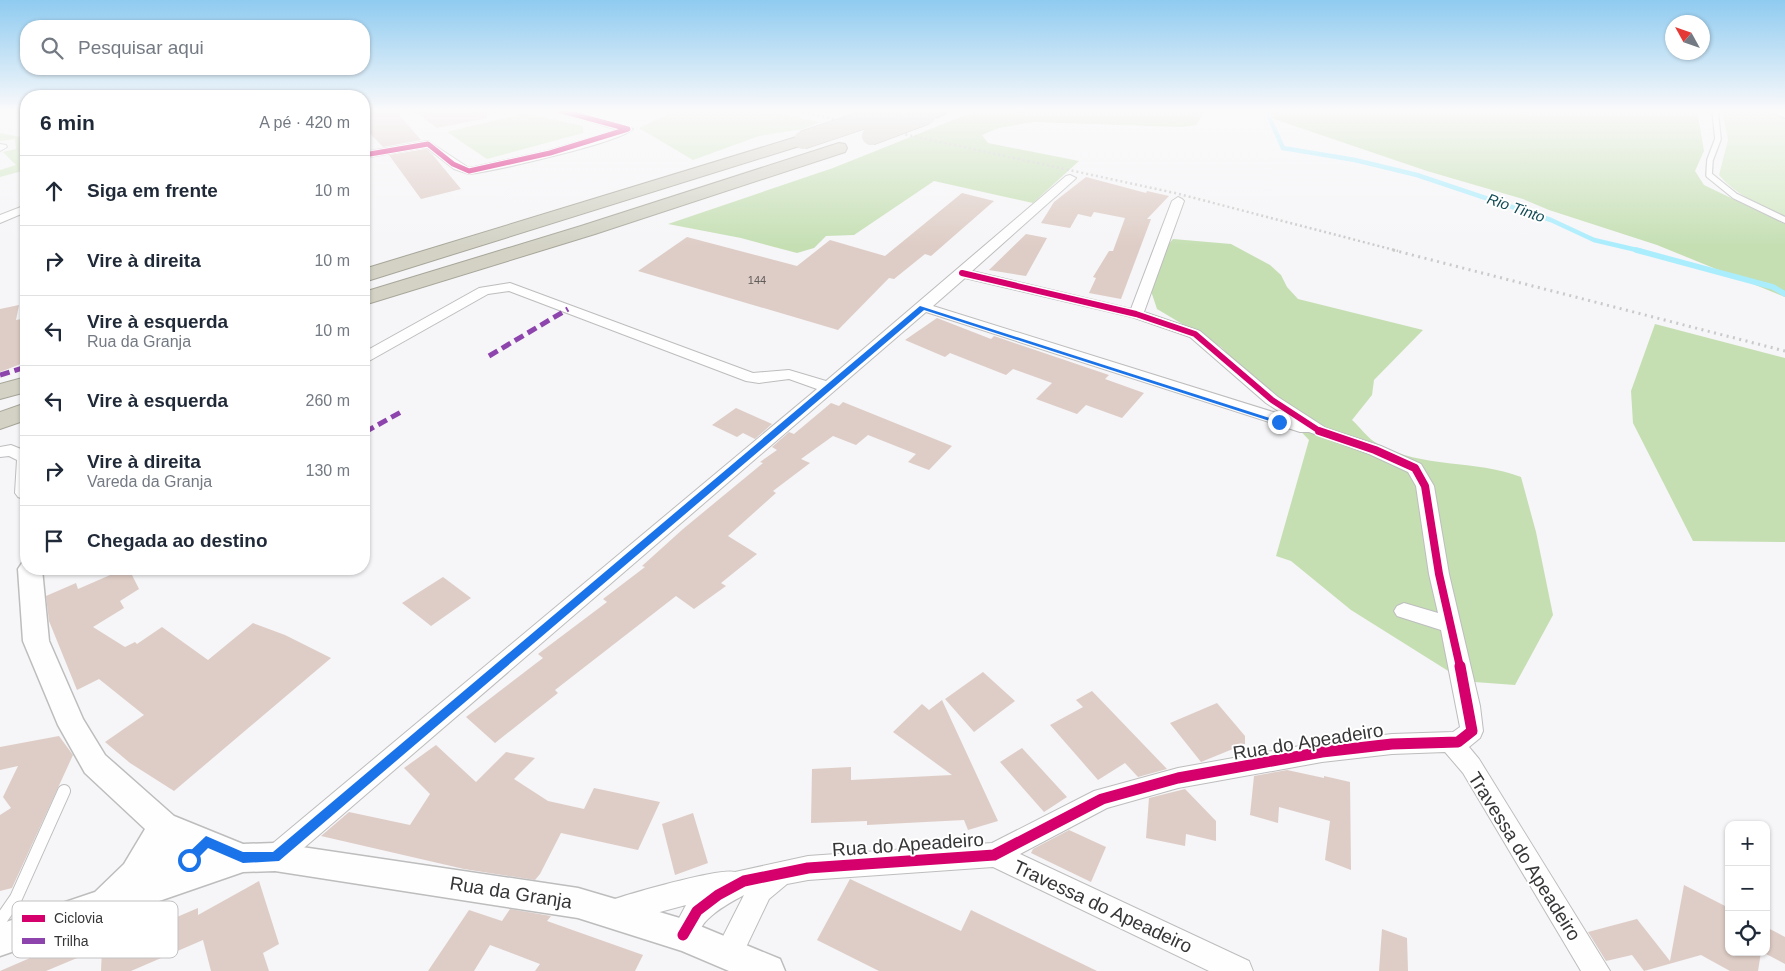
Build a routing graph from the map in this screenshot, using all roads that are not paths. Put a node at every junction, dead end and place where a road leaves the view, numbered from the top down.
1 (443, 155) edge
2 (535, 155) edge
3 (754, 155) edge
4 (817, 155) edge
5 (1712, 155) edge
6 (1070, 178) dead end
7 (1178, 201) dead end
8 (20, 211) edge
9 (0, 219) edge
10 (1785, 220) edge
11 (962, 273) junction
12 (370, 274) edge
13 (370, 297) edge
14 (923, 308) junction
15 (1136, 314) junction
16 (370, 355) edge
17 (20, 386) edge
18 (828, 388) junction
19 (0, 392) edge
20 (20, 413) edge
21 (0, 420) edge
22 (1320, 432) junction
23 (0, 452) edge
24 (20, 455) edge
25 (30, 575) edge
26 (1404, 611) dead end
27 (1449, 624) junction
28 (1451, 743) junction
29 (64, 791) dead end
30 (163, 826) junction
31 (199, 839) junction
32 (994, 854) junction
33 (275, 857) junction
34 (243, 858) junction
35 (782, 873) junction
36 (135, 874) junction
37 (744, 882) junction
38 (14, 901) edge
39 (107, 901) edge
40 (113, 901) edge
41 (115, 901) edge
42 (12, 904) edge
43 (610, 912) junction
44 (0, 921) edge
45 (683, 934) junction
46 (12, 936) edge
47 (0, 940) edge
48 (728, 954) junction
49 (768, 971) edge
50 (1240, 971) edge
51 (1596, 971) edge

1 - 2 street
3 - 12 highway, bridge
4 - 13 highway, bridge
5 - 10 lane
6 - 11 street
7 - 15 street
8 - 9 street
11 - 14 street
11 - 15 street
14 - 18 street
14 - 22 street
15 - 22 street
16 - 18 street
17 - 19 highway
18 - 33 street
20 - 21 highway
22 - 27 street
23 - 24 street
25 - 30 street
26 - 27 street
27 - 28 street
28 - 32 street, Rua do Apeadeiro
28 - 51 street, Travessa do Apeadeiro
29 - 38 lane
30 - 31 street
30 - 36 street
31 - 34 street
31 - 36 street
31 - 40 street
32 - 35 street, Rua do Apeadeiro
32 - 50 street, Travessa do Apeadeiro
33 - 34 street, Rua da Granja
33 - 43 street, Rua da Granja
34 - 41 street
35 - 37 street, Rua do Apeadeiro
35 - 48 street
36 - 39 street
37 - 43 street
37 - 45 street, Rua do Apeadeiro
42 - 44 lane
43 - 45 street, Rua da Granja
45 - 48 street, Rua da Granja
46 - 47 street
48 - 49 street, Rua da Granja

